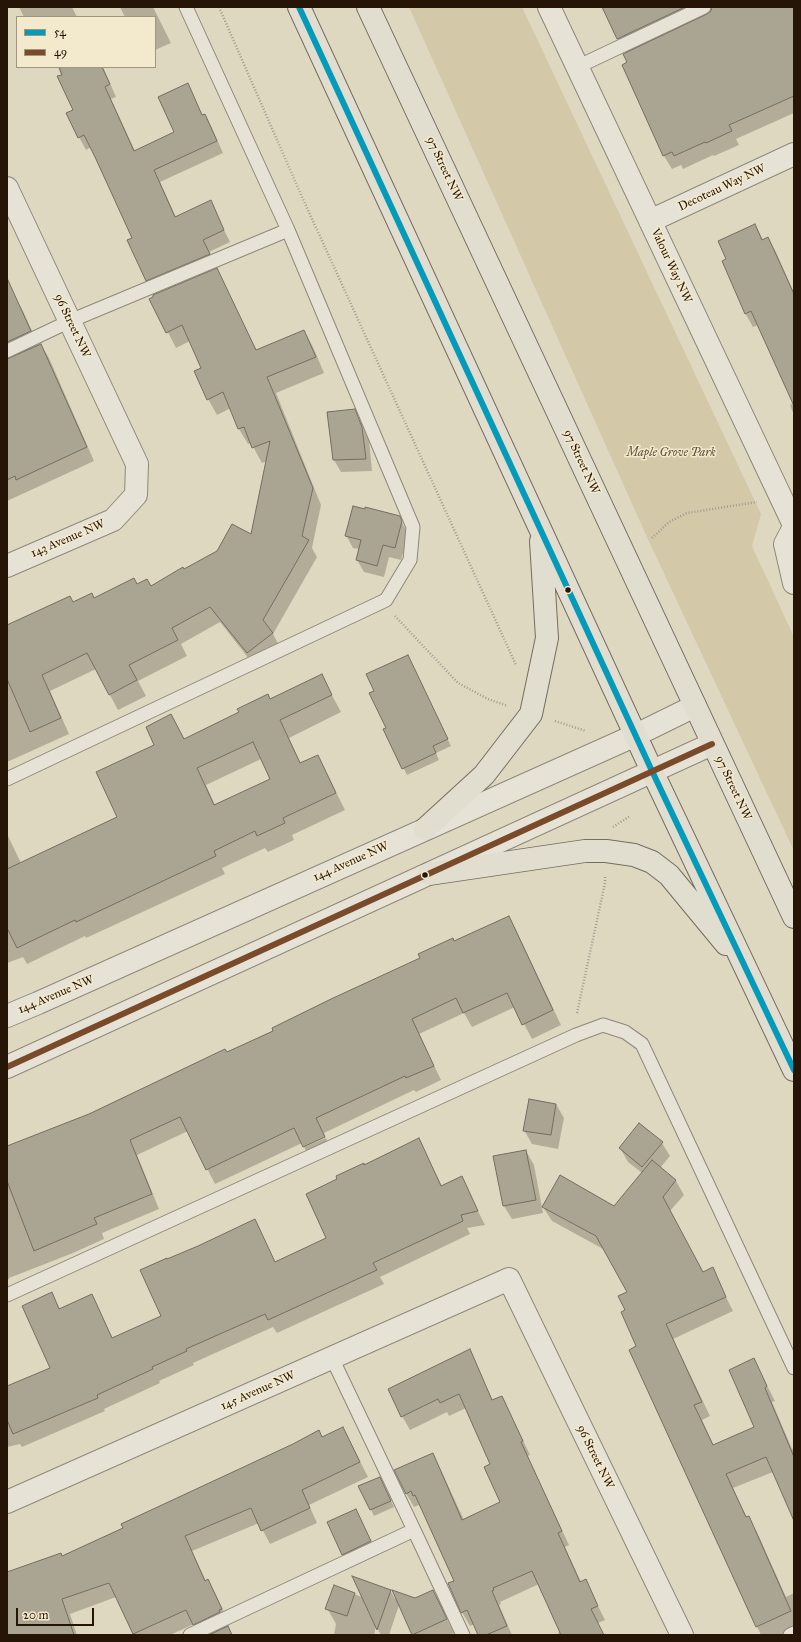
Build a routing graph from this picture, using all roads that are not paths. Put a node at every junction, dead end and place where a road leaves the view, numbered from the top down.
1 (186, 7) edge
2 (299, 7) edge
3 (368, 7) edge
4 (549, 7) edge
5 (704, 7) edge
6 (577, 67) junction
7 (794, 154) edge
8 (7, 188) edge
9 (650, 221) junction
10 (288, 230) junction
11 (70, 321) junction
12 (7, 351) edge
13 (137, 464) joint
14 (541, 530) junction
15 (791, 532) edge
16 (7, 566) edge
17 (794, 583) edge
18 (695, 706) junction
19 (636, 735) junction
20 (712, 744) junction
21 (652, 771) junction
22 (7, 779) edge
23 (425, 829) junction
24 (429, 874) junction
25 (794, 917) edge
26 (748, 971) junction
27 (7, 1016) edge
28 (7, 1067) edge
29 (794, 1070) edge
30 (509, 1279) joint
31 (7, 1295) edge
32 (332, 1358) junction
33 (794, 1368) edge
34 (7, 1502) edge
35 (414, 1530) junction
36 (794, 1633) edge
37 (190, 1635) edge
38 (463, 1635) edge
39 (682, 1635) edge
40 (790, 1635) edge

1 - 10 lane
2 - 14 main road
3 - 18 main road, 97 Street NW
4 - 6 street, Valour Way NW
5 - 6 lane
6 - 9 street, Valour Way NW
7 - 9 street, Decoteau Way NW
8 - 11 street, 96 Street NW
9 - 15 street, Valour Way NW
10 - 11 lane
10 - 22 lane
11 - 12 lane
11 - 13 street, 96 Street NW
13 - 16 street, 143 Avenue NW
14 - 19 main road
14 - 23 main road
15 - 17 street, Valour Way NW
18 - 19 street, 144 Avenue NW
18 - 20 main road, 97 Street NW
19 - 21 main road
19 - 23 street, 144 Avenue NW
20 - 21 street
20 - 25 main road, 97 Street NW
21 - 24 street
21 - 26 main road
23 - 27 street, 144 Avenue NW
24 - 26 main road
24 - 28 street
26 - 29 main road
30 - 32 street, 145 Avenue NW
30 - 39 street, 96 Street NW
31 - 33 lane
32 - 34 street, 145 Avenue NW
32 - 35 lane
35 - 37 lane
35 - 38 lane
36 - 40 lane

